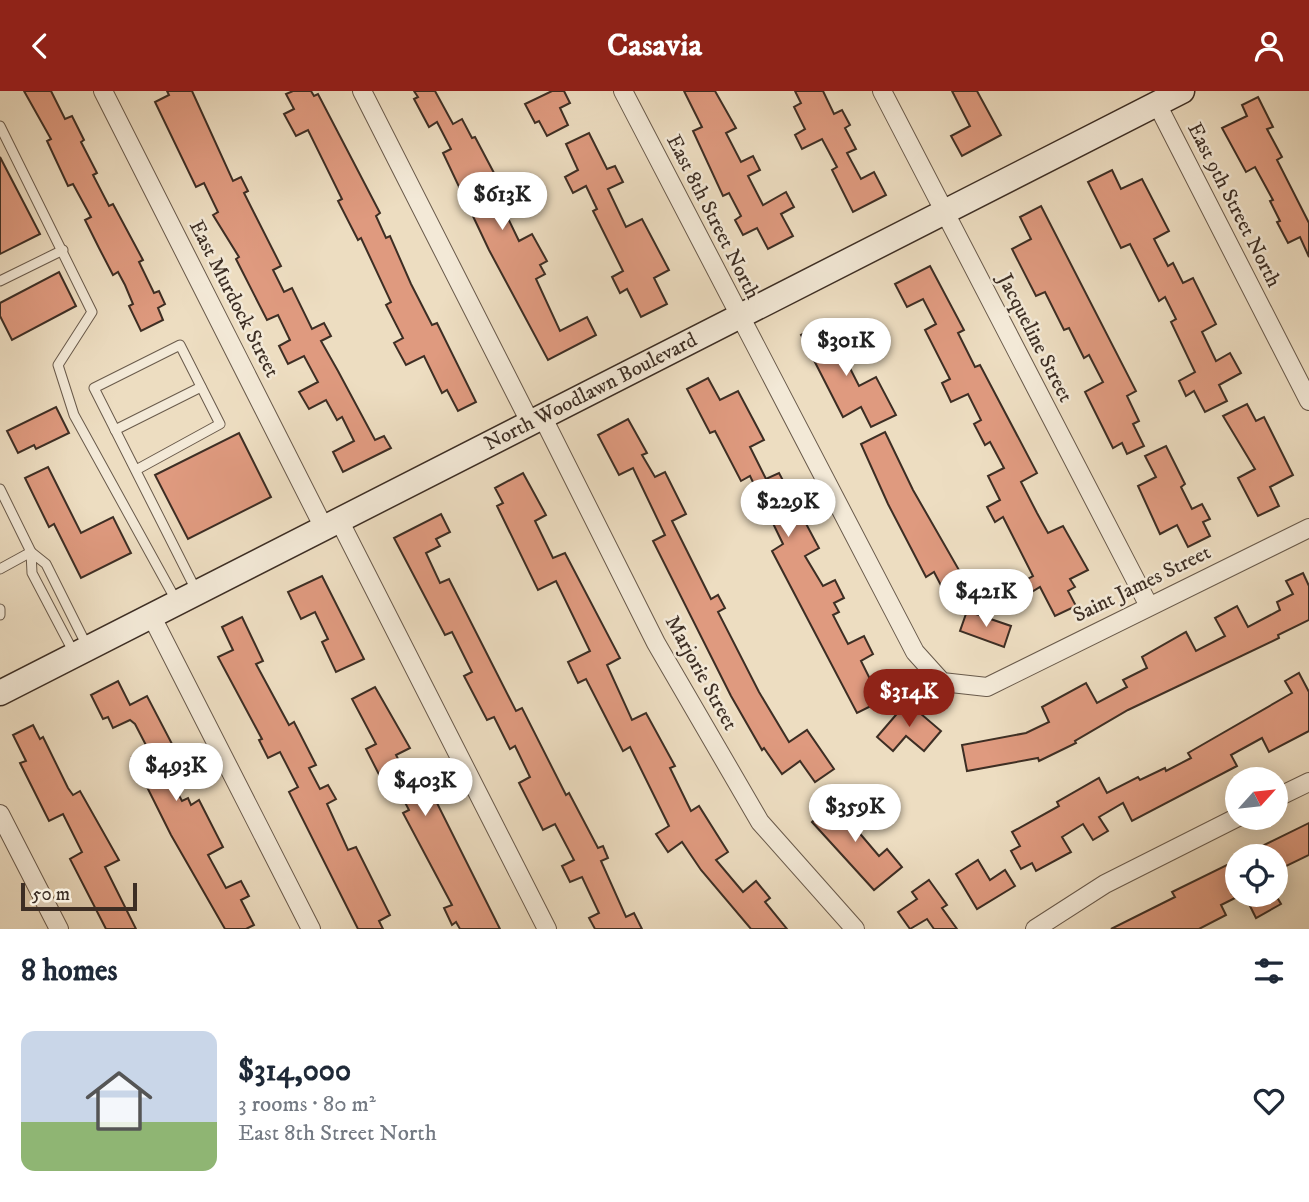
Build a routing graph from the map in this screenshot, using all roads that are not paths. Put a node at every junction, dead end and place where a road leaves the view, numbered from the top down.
1 (104, 91) edge
2 (362, 91) edge
3 (623, 91) edge
4 (882, 91) edge
5 (1182, 91) edge
6 (1157, 104) junction
7 (0, 126) edge
8 (944, 212) junction
9 (63, 250) junction
10 (0, 281) edge
11 (738, 316) junction
12 (201, 387) junction
13 (1309, 401) edge
14 (536, 419) junction
15 (115, 430) junction
16 (136, 470) junction
17 (0, 489) edge
18 (332, 524) junction
19 (1309, 528) edge
20 (32, 552) junction
21 (0, 569) edge
22 (188, 598) junction
23 (1149, 606) junction
24 (0, 609) edge
25 (0, 615) edge
26 (152, 617) junction
27 (82, 653) junction
28 (955, 683) joint
29 (0, 693) edge
30 (1309, 782) edge
31 (1288, 792) edge
32 (0, 814) edge
33 (1225, 824) edge
34 (59, 929) edge
35 (311, 929) edge
36 (547, 929) edge
37 (855, 929) edge
38 (1035, 929) edge

1 - 18 street, East Murdock Street
2 - 14 street, Marjorie Street
3 - 11 street, East 8th Street North
4 - 8 street, Jacqueline Street
5 - 6 main road, North Woodlawn Boulevard
6 - 8 main road, North Woodlawn Boulevard
6 - 13 street, East 9th Street North
7 - 9 lane
8 - 11 main road, North Woodlawn Boulevard
8 - 23 street, Jacqueline Street
9 - 10 lane
9 - 22 lane
11 - 14 main road, North Woodlawn Boulevard
11 - 28 street, East 8th Street North
12 - 15 lane
12 - 15 lane
12 - 16 lane
14 - 18 main road, North Woodlawn Boulevard
14 - 37 street, Marjorie Street
15 - 16 lane
16 - 22 lane
17 - 20 lane
18 - 22 main road, North Woodlawn Boulevard
18 - 36 street, East Murdock Street
19 - 23 street, Saint James Street
20 - 21 lane
20 - 27 lane
20 - 27 lane
22 - 26 main road, North Woodlawn Boulevard
23 - 28 street, Saint James Street
24 - 25 lane
26 - 27 main road, North Woodlawn Boulevard
26 - 35 street
27 - 29 main road, North Woodlawn Boulevard
30 - 31 street
32 - 34 street
33 - 38 street

